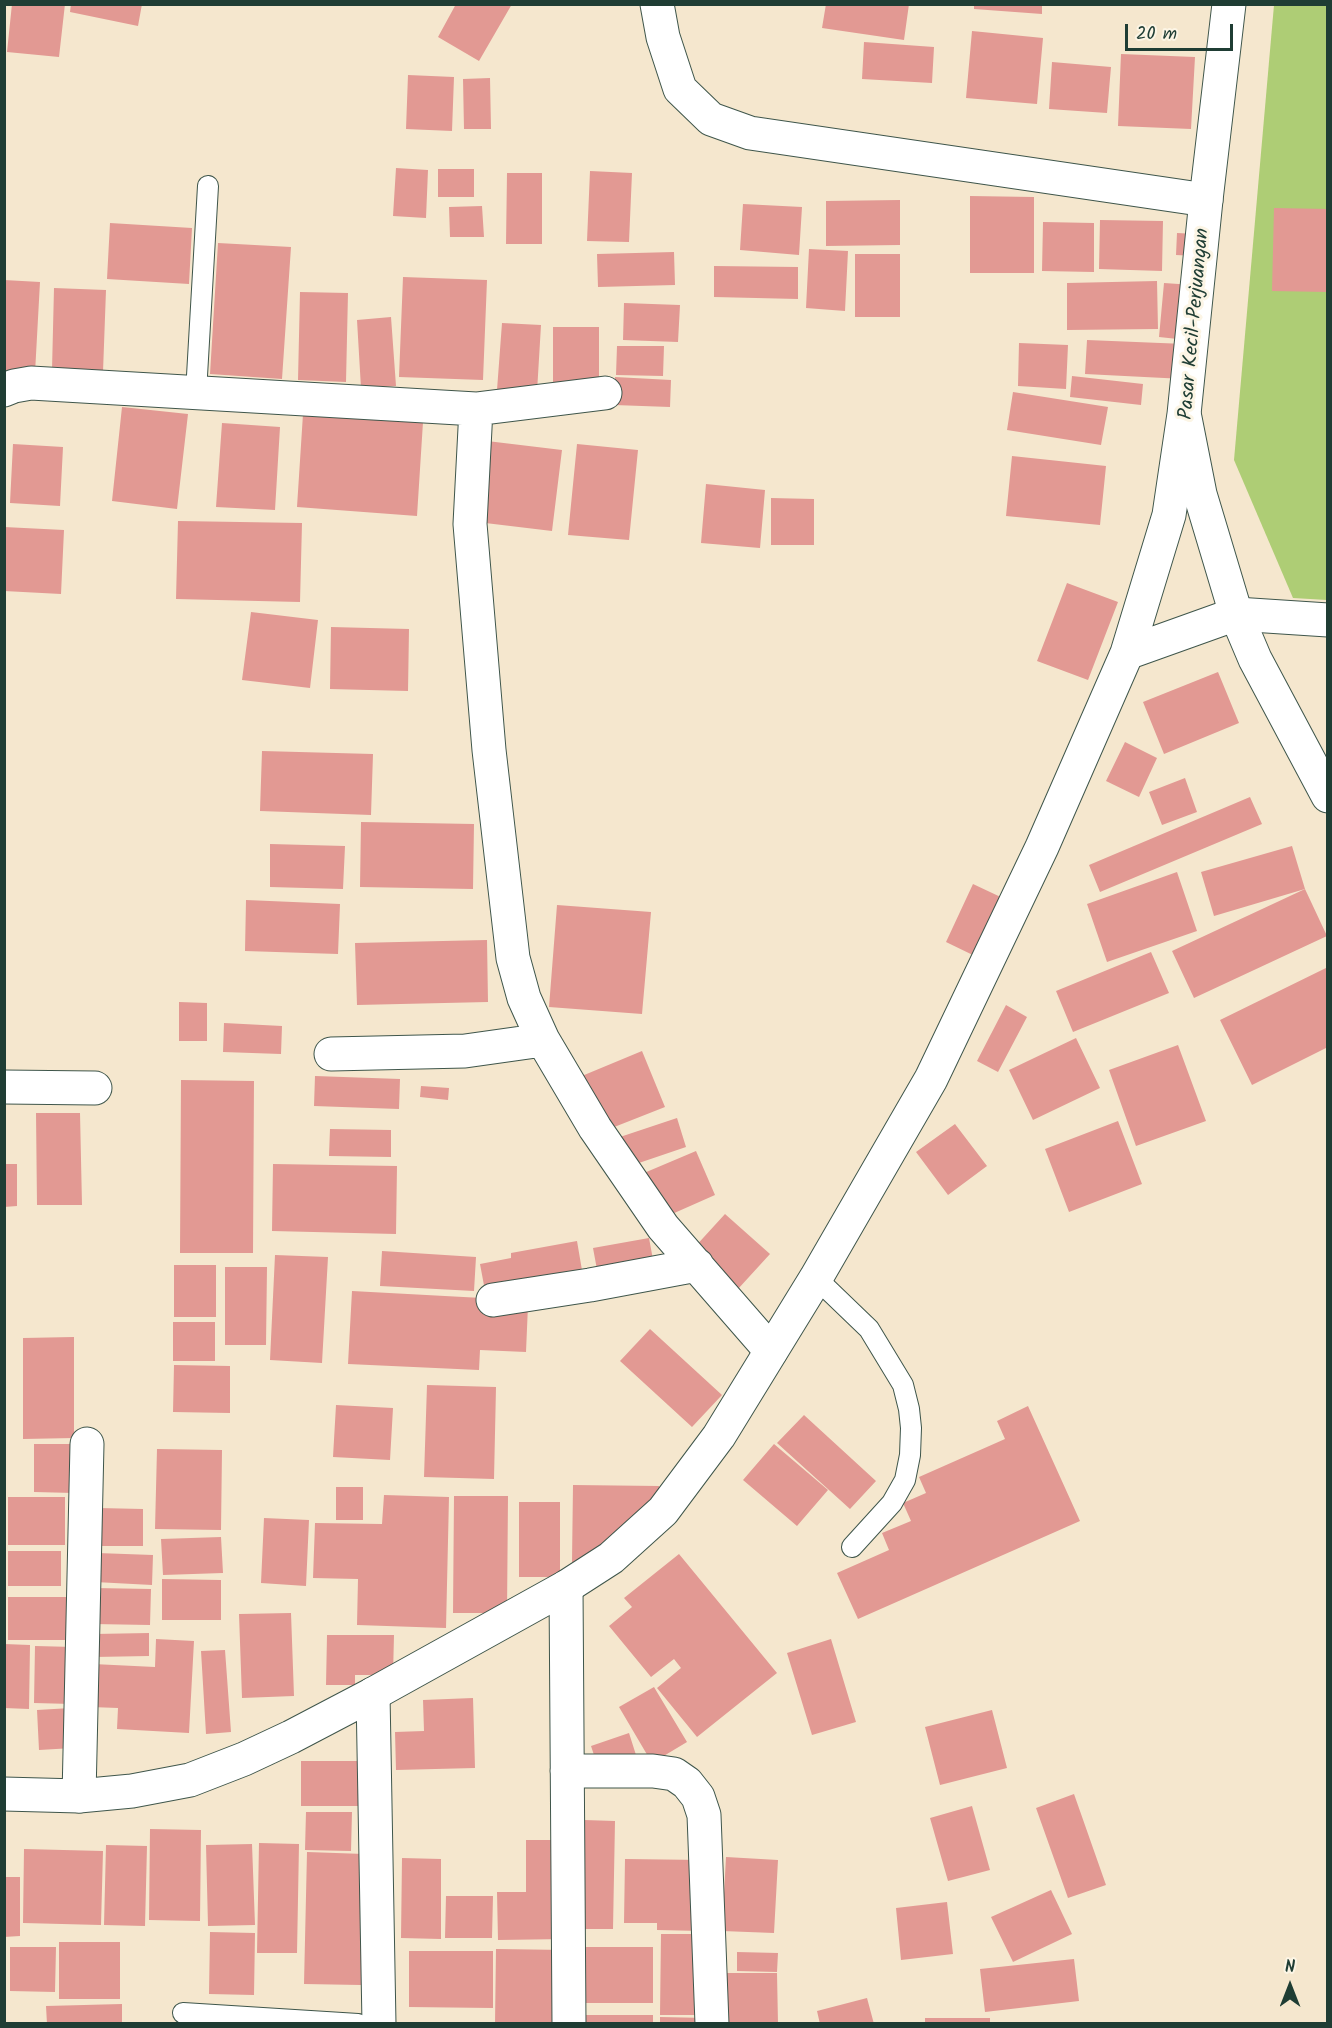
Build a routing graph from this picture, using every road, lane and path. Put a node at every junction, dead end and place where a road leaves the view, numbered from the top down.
1 (657, 4) edge
2 (1229, 4) edge
3 (208, 186) dead end
4 (1206, 200) junction
5 (4, 390) edge
6 (196, 393) junction
7 (605, 393) dead end
8 (476, 409) junction
9 (1184, 414) junction
10 (1236, 614) junction
11 (1328, 620) edge
12 (1127, 653) junction
13 (1328, 796) edge
14 (543, 1040) junction
15 (331, 1054) dead end
16 (4, 1087) edge
17 (95, 1088) dead end
18 (697, 1265) junction
19 (816, 1278) junction
20 (493, 1300) dead end
21 (771, 1351) junction
22 (87, 1444) dead end
23 (852, 1547) dead end
24 (566, 1587) junction
25 (373, 1694) junction
26 (567, 1771) junction
27 (4, 1794) edge
28 (79, 1796) junction
29 (183, 2013) dead end
30 (358, 2024) edge
31 (379, 2024) edge
32 (569, 2024) edge
33 (712, 2024) edge

1 - 4 street
2 - 4 street, Pasar Kecil-Perjuangan
3 - 6 lane
4 - 9 street, Pasar Kecil-Perjuangan
5 - 6 street
6 - 8 street
7 - 8 street
8 - 14 street
9 - 10 street, Pasar Kecil-Perjuangan
9 - 12 street
10 - 11 street
10 - 12 street
10 - 13 street, Pasar Kecil-Perjuangan
12 - 19 street
14 - 15 street
14 - 18 street
16 - 17 street
18 - 20 street
18 - 21 street
19 - 21 street
19 - 23 lane
21 - 24 street
22 - 28 street
24 - 25 street
24 - 26 street
25 - 28 street
25 - 31 street
26 - 32 street
26 - 33 street
27 - 28 street
29 - 30 lane

